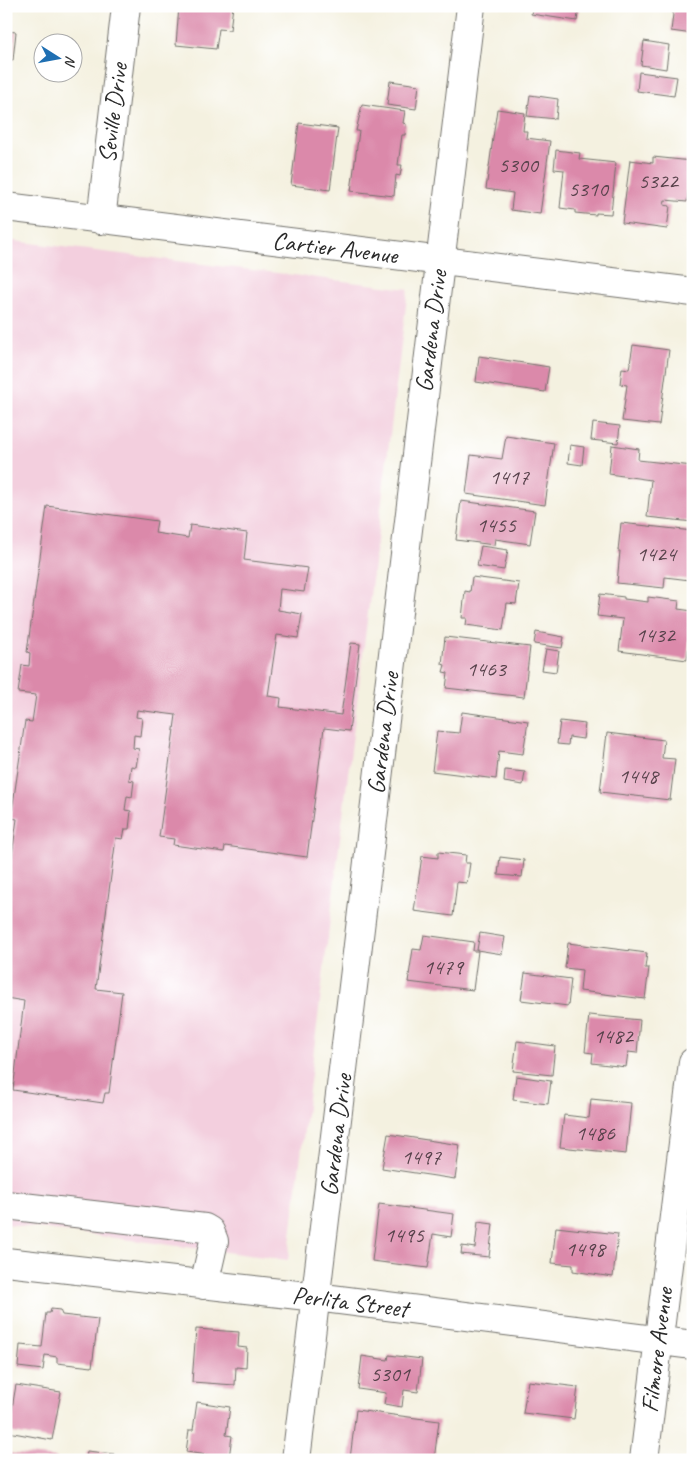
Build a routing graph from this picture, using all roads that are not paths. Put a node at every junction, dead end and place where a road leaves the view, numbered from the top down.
1 (126, 6) edge
2 (471, 6) edge
3 (6, 207) edge
4 (100, 220) junction
5 (439, 261) junction
6 (693, 292) edge
7 (693, 1062) edge
8 (6, 1205) edge
9 (6, 1262) edge
10 (204, 1285) junction
11 (316, 1297) junction
12 (658, 1340) junction
13 (693, 1345) edge
14 (296, 1460) edge
15 (644, 1460) edge

1 - 4 street, Seville Drive
2 - 5 street, Gardena Drive
3 - 4 street, Cartier Avenue
4 - 5 street, Cartier Avenue
5 - 6 street, Cartier Avenue
5 - 11 street, Gardena Drive
7 - 12 street, Filmore Avenue
8 - 10 street
9 - 10 street, Perlita Street
10 - 11 street, Perlita Street
11 - 12 street, Perlita Street
11 - 14 street, Gardena Drive
12 - 13 street, Perlita Street
12 - 15 street, Filmore Avenue

